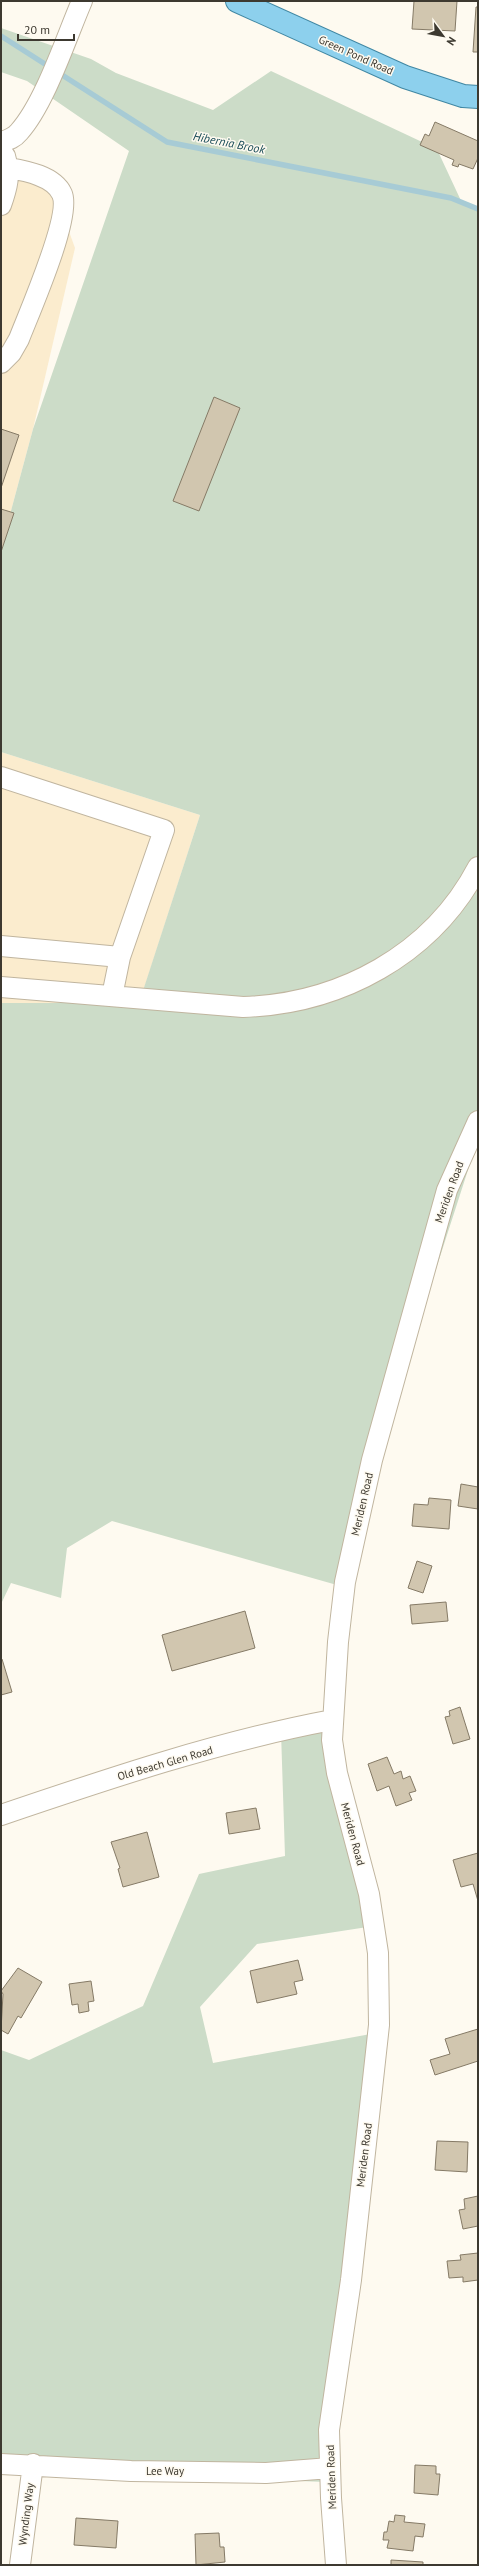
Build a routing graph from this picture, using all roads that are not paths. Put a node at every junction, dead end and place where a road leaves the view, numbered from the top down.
1 (82, 1) edge
2 (237, 1) edge
3 (265, 6) edge
4 (478, 97) edge
5 (1, 144) edge
6 (9, 168) junction
7 (1, 205) edge
8 (1, 363) edge
9 (1, 777) edge
10 (478, 867) edge
11 (1, 946) edge
12 (120, 957) junction
13 (1, 987) edge
14 (112, 996) junction
15 (478, 1121) edge
16 (332, 1720) junction
17 (1, 1815) edge
18 (1, 2464) edge
19 (33, 2464) junction
20 (330, 2468) junction
21 (20, 2565) edge
22 (336, 2565) edge

1 - 5 street
2 - 3 main road, Green Pond Road
3 - 4 main road, Green Pond Road
5 - 6 street
6 - 7 street
6 - 8 street
9 - 12 street
10 - 14 street
11 - 12 street
12 - 14 street
13 - 14 street
15 - 16 street, Meriden Road
16 - 17 street, Old Beach Glen Road
16 - 20 street, Meriden Road
18 - 19 street, Lee Way
19 - 20 street, Lee Way
19 - 21 street, Wynding Way
20 - 22 street, Meriden Road

